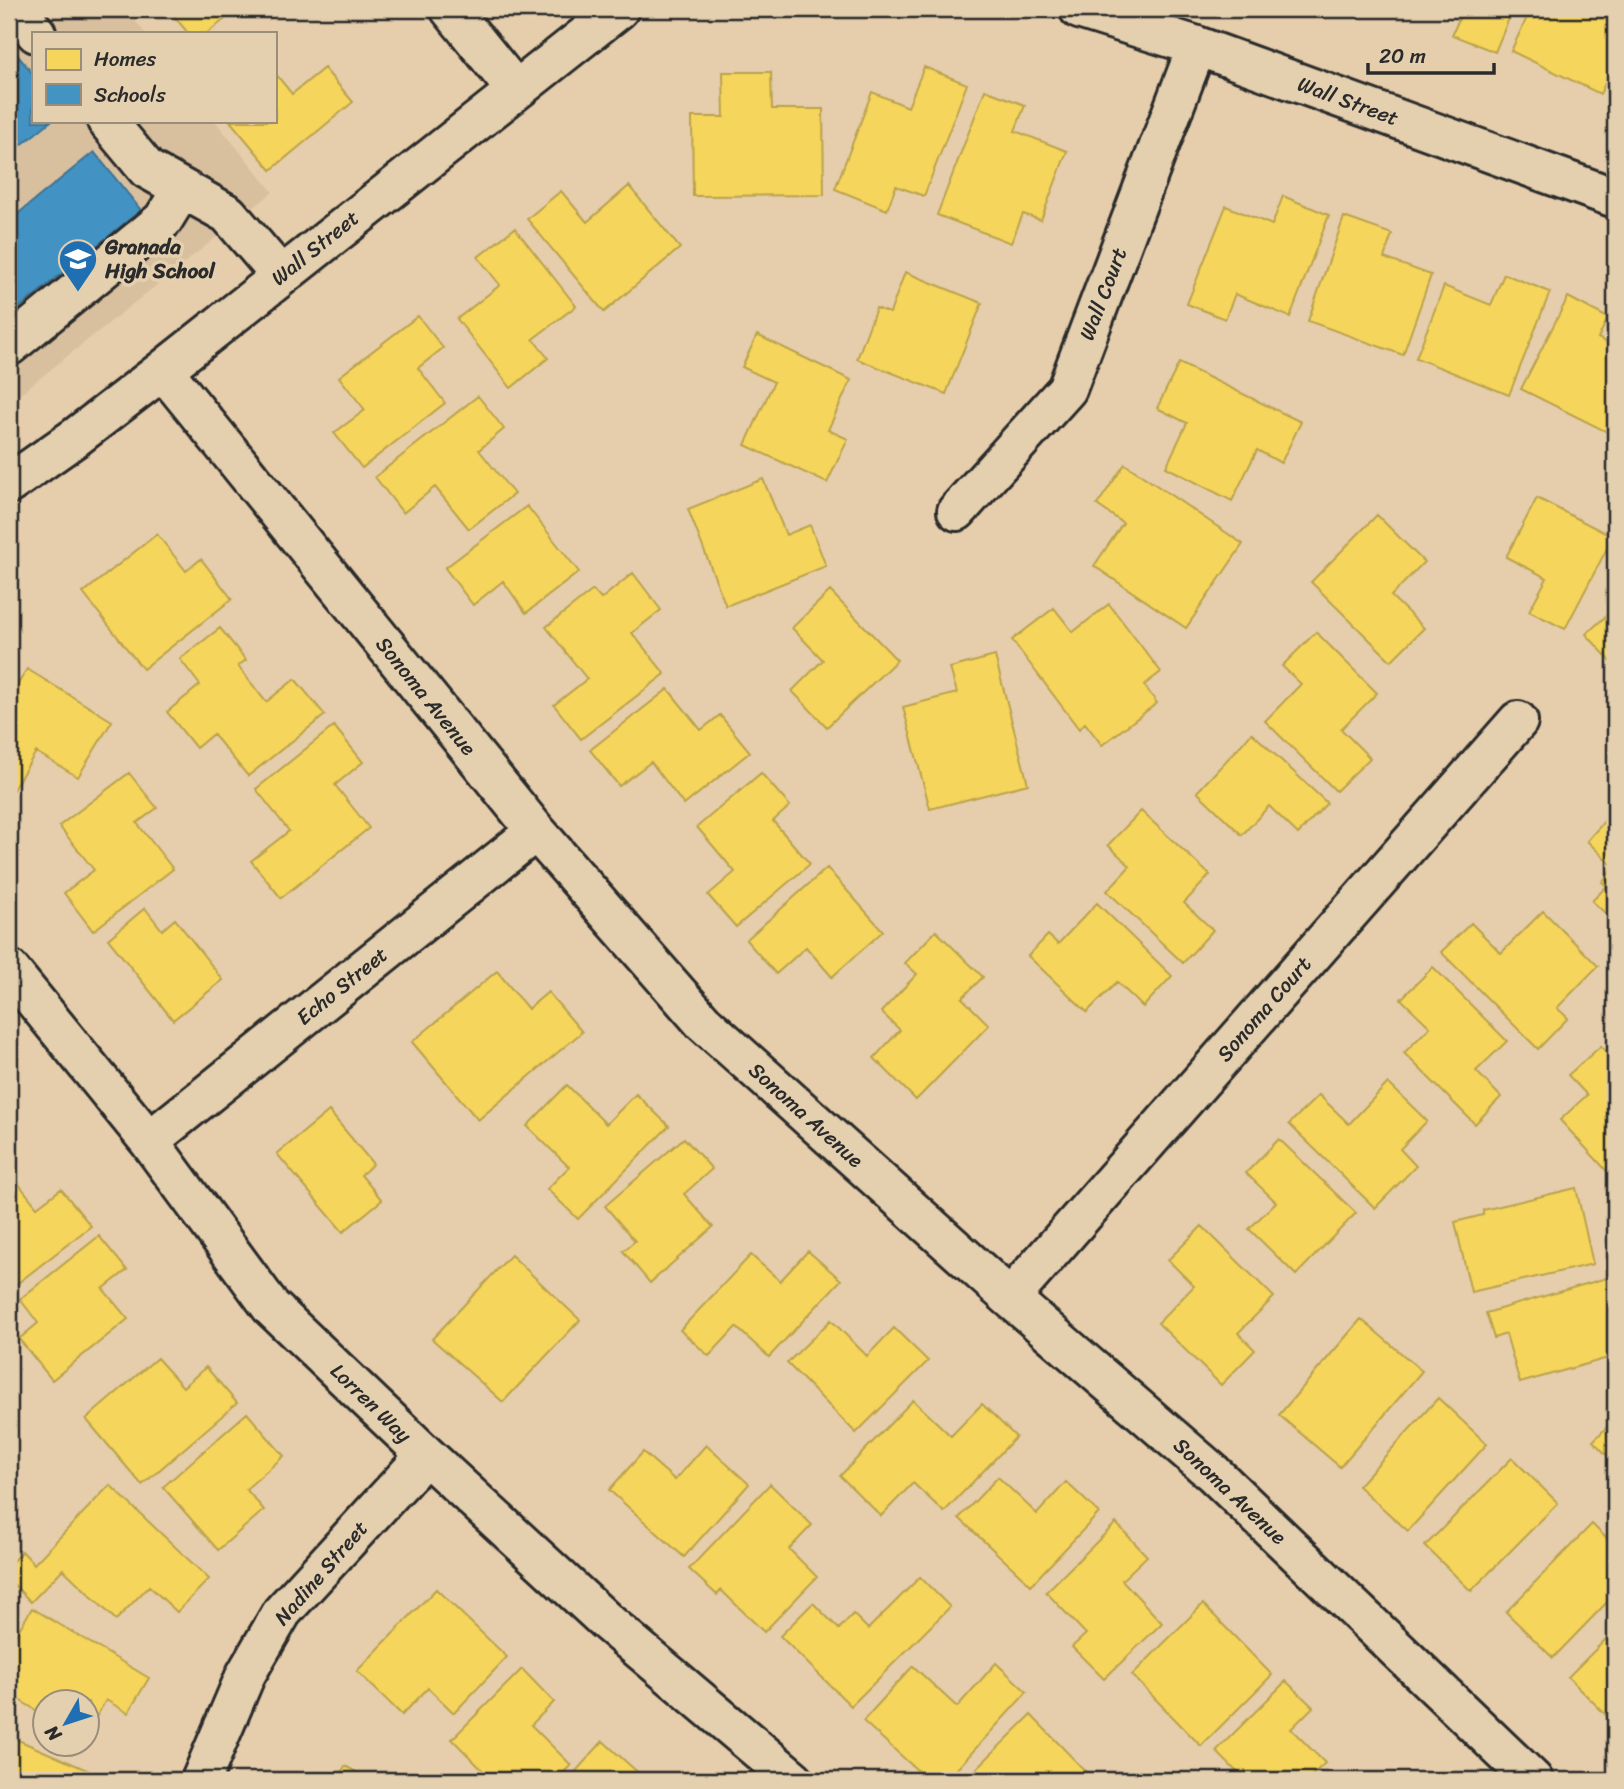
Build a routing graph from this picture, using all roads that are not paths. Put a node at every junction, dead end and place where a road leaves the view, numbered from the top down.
1 (16, 9) edge
2 (450, 9) edge
3 (619, 9) edge
4 (1079, 9) edge
5 (35, 32) edge
6 (1197, 47) junction
7 (515, 89) junction
8 (108, 122) edge
9 (182, 189) junction
10 (1615, 198) edge
11 (281, 276) junction
12 (9, 346) edge
13 (163, 370) junction
14 (9, 484) edge
15 (957, 511) dead end
16 (1518, 721) dead end
17 (536, 831) junction
18 (9, 969) edge
19 (149, 1141) junction
20 (1010, 1298) junction
21 (426, 1454) junction
22 (201, 1780) edge
23 (794, 1780) edge
24 (1533, 1780) edge

1 - 5 street
2 - 7 street
3 - 7 street, Wall Street
4 - 6 street, Wall Street
6 - 10 street, Wall Street
6 - 15 street, Wall Court
7 - 11 street, Wall Street
8 - 9 street
9 - 11 street
9 - 12 street
11 - 13 street, Wall Street
13 - 14 street, Wall Street
13 - 17 street, Sonoma Avenue
16 - 20 street, Sonoma Court
17 - 19 street, Echo Street
17 - 20 street, Sonoma Avenue
18 - 19 street, Lorren Way
19 - 21 street, Lorren Way
20 - 24 street, Sonoma Avenue
21 - 22 street, Nadine Street
21 - 23 street, Lorren Way

